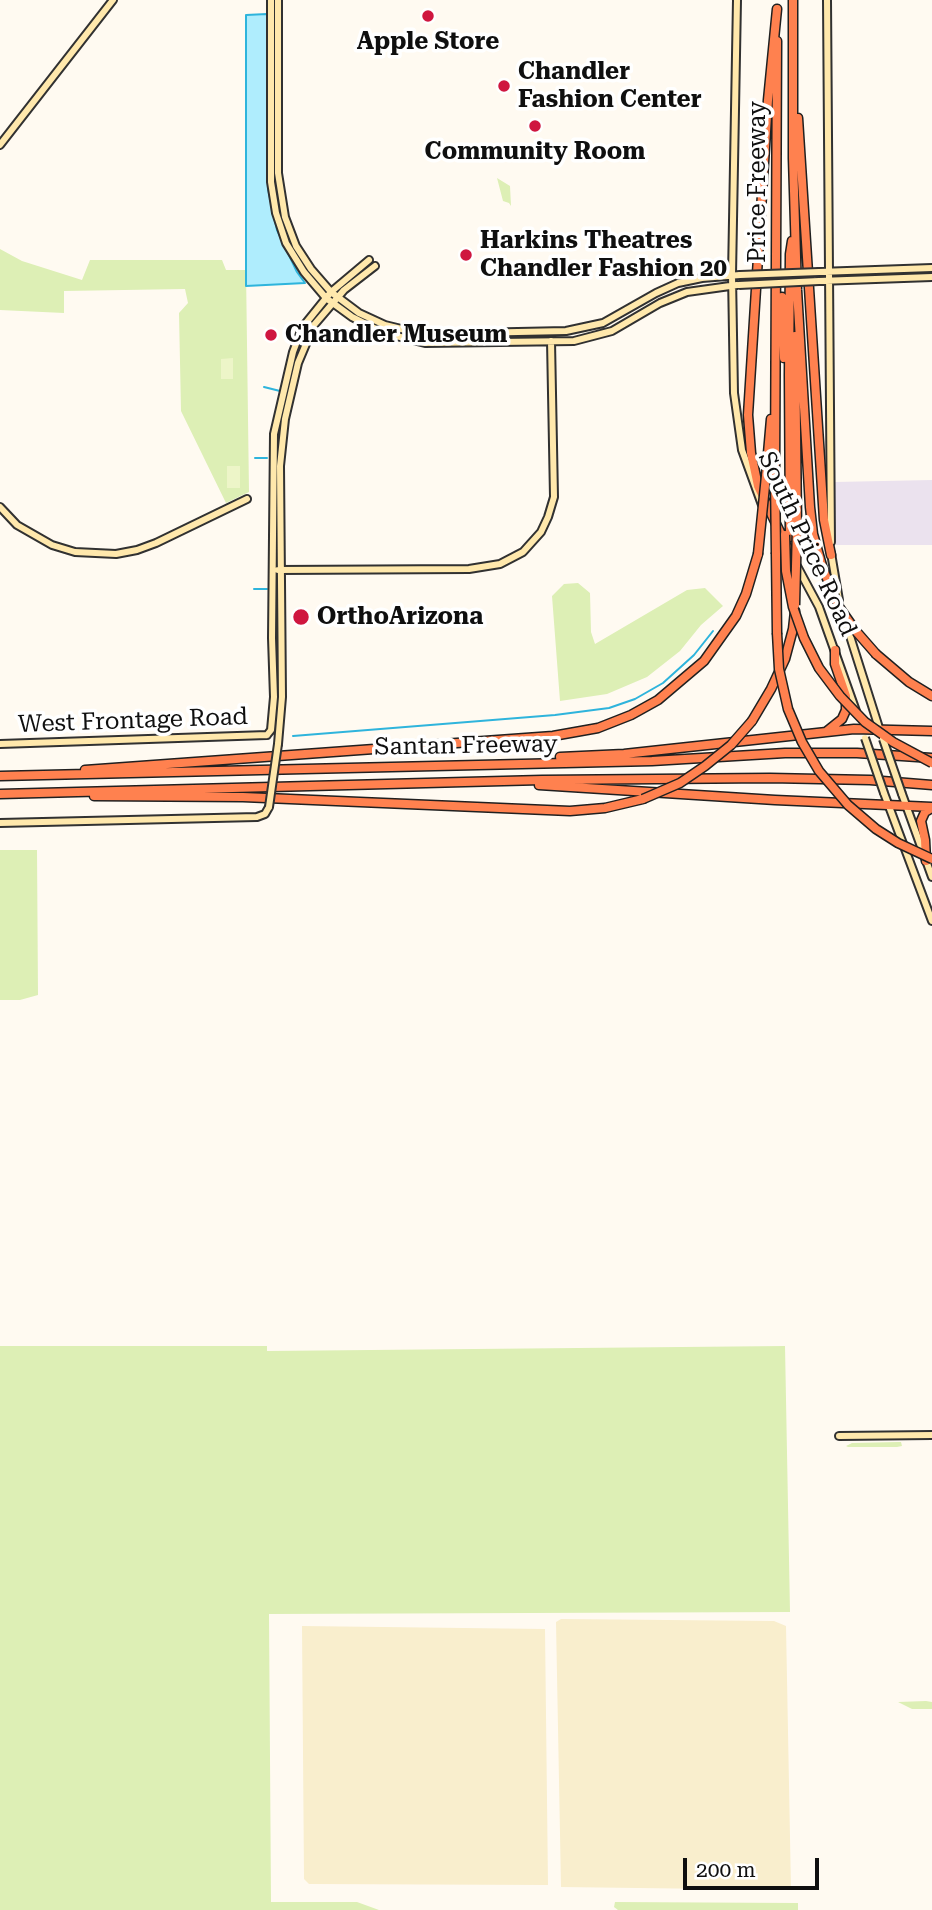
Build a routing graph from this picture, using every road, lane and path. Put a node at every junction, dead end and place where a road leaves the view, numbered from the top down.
1 (113, 0) edge
2 (271, 0) edge
3 (278, 0) edge
4 (737, 0) edge
5 (793, 0) edge
6 (827, 0) edge
7 (777, 5) edge
8 (794, 37) junction
9 (0, 145) edge
10 (794, 224) junction
11 (778, 225) junction
12 (369, 260) dead end
13 (375, 266) dead end
14 (932, 268) edge
15 (889, 270) junction
16 (829, 272) junction
17 (736, 275) junction
18 (932, 277) edge
19 (889, 279) junction
20 (829, 281) junction
21 (736, 285) junction
22 (332, 297) junction
23 (551, 332) junction
24 (551, 342) junction
25 (771, 476) junction
26 (247, 499) dead end
27 (0, 507) edge
28 (787, 536) junction
29 (790, 552) junction
30 (831, 555) junction
31 (276, 570) junction
32 (835, 650) junction
33 (932, 696) edge
34 (880, 729) junction
35 (932, 731) edge
36 (825, 732) junction
37 (864, 734) junction
38 (267, 735) junction
39 (0, 744) edge
40 (278, 744) junction
41 (932, 760) edge
42 (452, 765) junction
43 (30, 775) junction
44 (0, 776) edge
45 (483, 782) junction
46 (932, 785) edge
47 (0, 795) edge
48 (888, 803) junction
49 (907, 804) junction
50 (932, 807) edge
51 (0, 823) edge
52 (929, 860) edge
53 (932, 877) edge
54 (932, 921) edge
55 (932, 1435) edge
56 (839, 1436) dead end

1 - 9 street
2 - 22 street
3 - 22 street
4 - 17 street, South Price Road
5 - 8 highway, Price Freeway
6 - 16 street, South Price Road
7 - 11 highway, Price Freeway
7 - 29 highway
8 - 10 highway, Price Freeway
8 - 30 highway
10 - 28 highway
10 - 33 highway, bridge
10 - 47 highway, bridge
11 - 25 highway, Price Freeway
11 - 28 highway
12 - 22 street
13 - 22 street
14 - 15 street
15 - 16 street
15 - 19 street
16 - 17 street, bridge
16 - 20 street, South Price Road
17 - 21 street, South Price Road
17 - 23 street
18 - 19 street
19 - 20 street
20 - 21 street, bridge
20 - 30 street, South Price Road
21 - 24 street
21 - 29 street, South Price Road
22 - 23 street
22 - 24 street
22 - 31 street
23 - 24 street
24 - 31 street
25 - 43 highway, bridge
25 - 52 highway, bridge
26 - 27 street
28 - 41 highway, bridge
29 - 32 street, South Price Road
30 - 34 street, South Price Road
31 - 38 street
31 - 40 street
32 - 36 highway
32 - 37 street, South Price Road
34 - 35 highway
34 - 37 highway
34 - 49 street, South Price Road, bridge
36 - 37 highway
36 - 42 highway
37 - 48 street, South Price Road, bridge
38 - 39 street, West Frontage Road
38 - 40 street
40 - 51 street, bridge
41 - 42 highway, Santan Freeway
42 - 43 highway, Santan Freeway
43 - 44 highway, Santan Freeway
45 - 46 highway, Santan Freeway
45 - 47 highway, Santan Freeway
45 - 48 highway
48 - 49 highway
48 - 54 street, South Price Road
49 - 50 highway
49 - 52 street, South Price Road
50 - 52 highway
52 - 53 street, South Price Road
55 - 56 street

